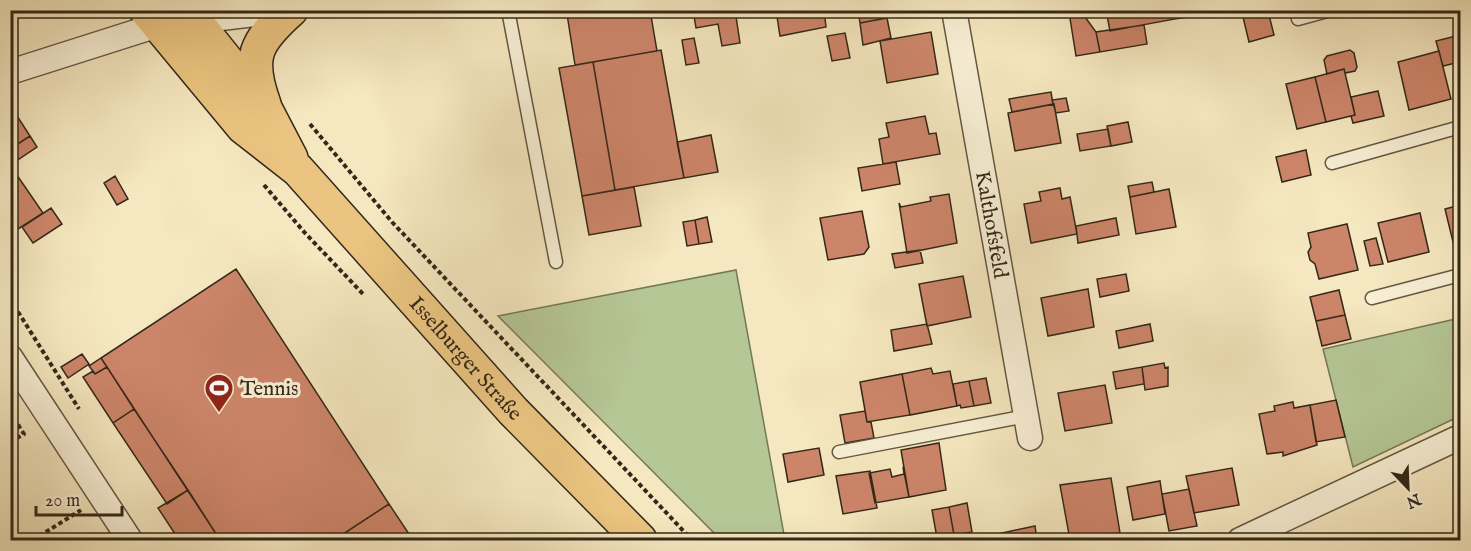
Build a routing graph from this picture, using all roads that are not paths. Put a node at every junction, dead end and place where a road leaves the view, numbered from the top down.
1 (290, 10) edge
2 (508, 10) edge
3 (954, 10) edge
4 (1331, 10) edge
5 (170, 16) edge
6 (1298, 19) dead end
7 (10, 72) edge
8 (265, 108) junction
9 (1461, 127) edge
10 (1332, 163) dead end
11 (298, 170) junction
12 (556, 262) dead end
13 (1461, 276) edge
14 (1372, 298) dead end
15 (10, 357) edge
16 (1028, 427) joint
17 (1461, 436) edge
18 (839, 452) dead end
19 (130, 540) edge
20 (640, 540) edge
21 (1240, 540) edge

1 - 5 street
1 - 8 main road
2 - 12 lane
3 - 16 street, Kalthofsfeld
4 - 6 lane
5 - 7 street
5 - 8 main road, Isselburger Straße
5 - 11 main road, Isselburger Straße
8 - 11 main road, Isselburger Straße
9 - 10 lane
11 - 20 main road, Isselburger Straße
13 - 14 lane
15 - 19 street
16 - 18 lane
17 - 21 street

